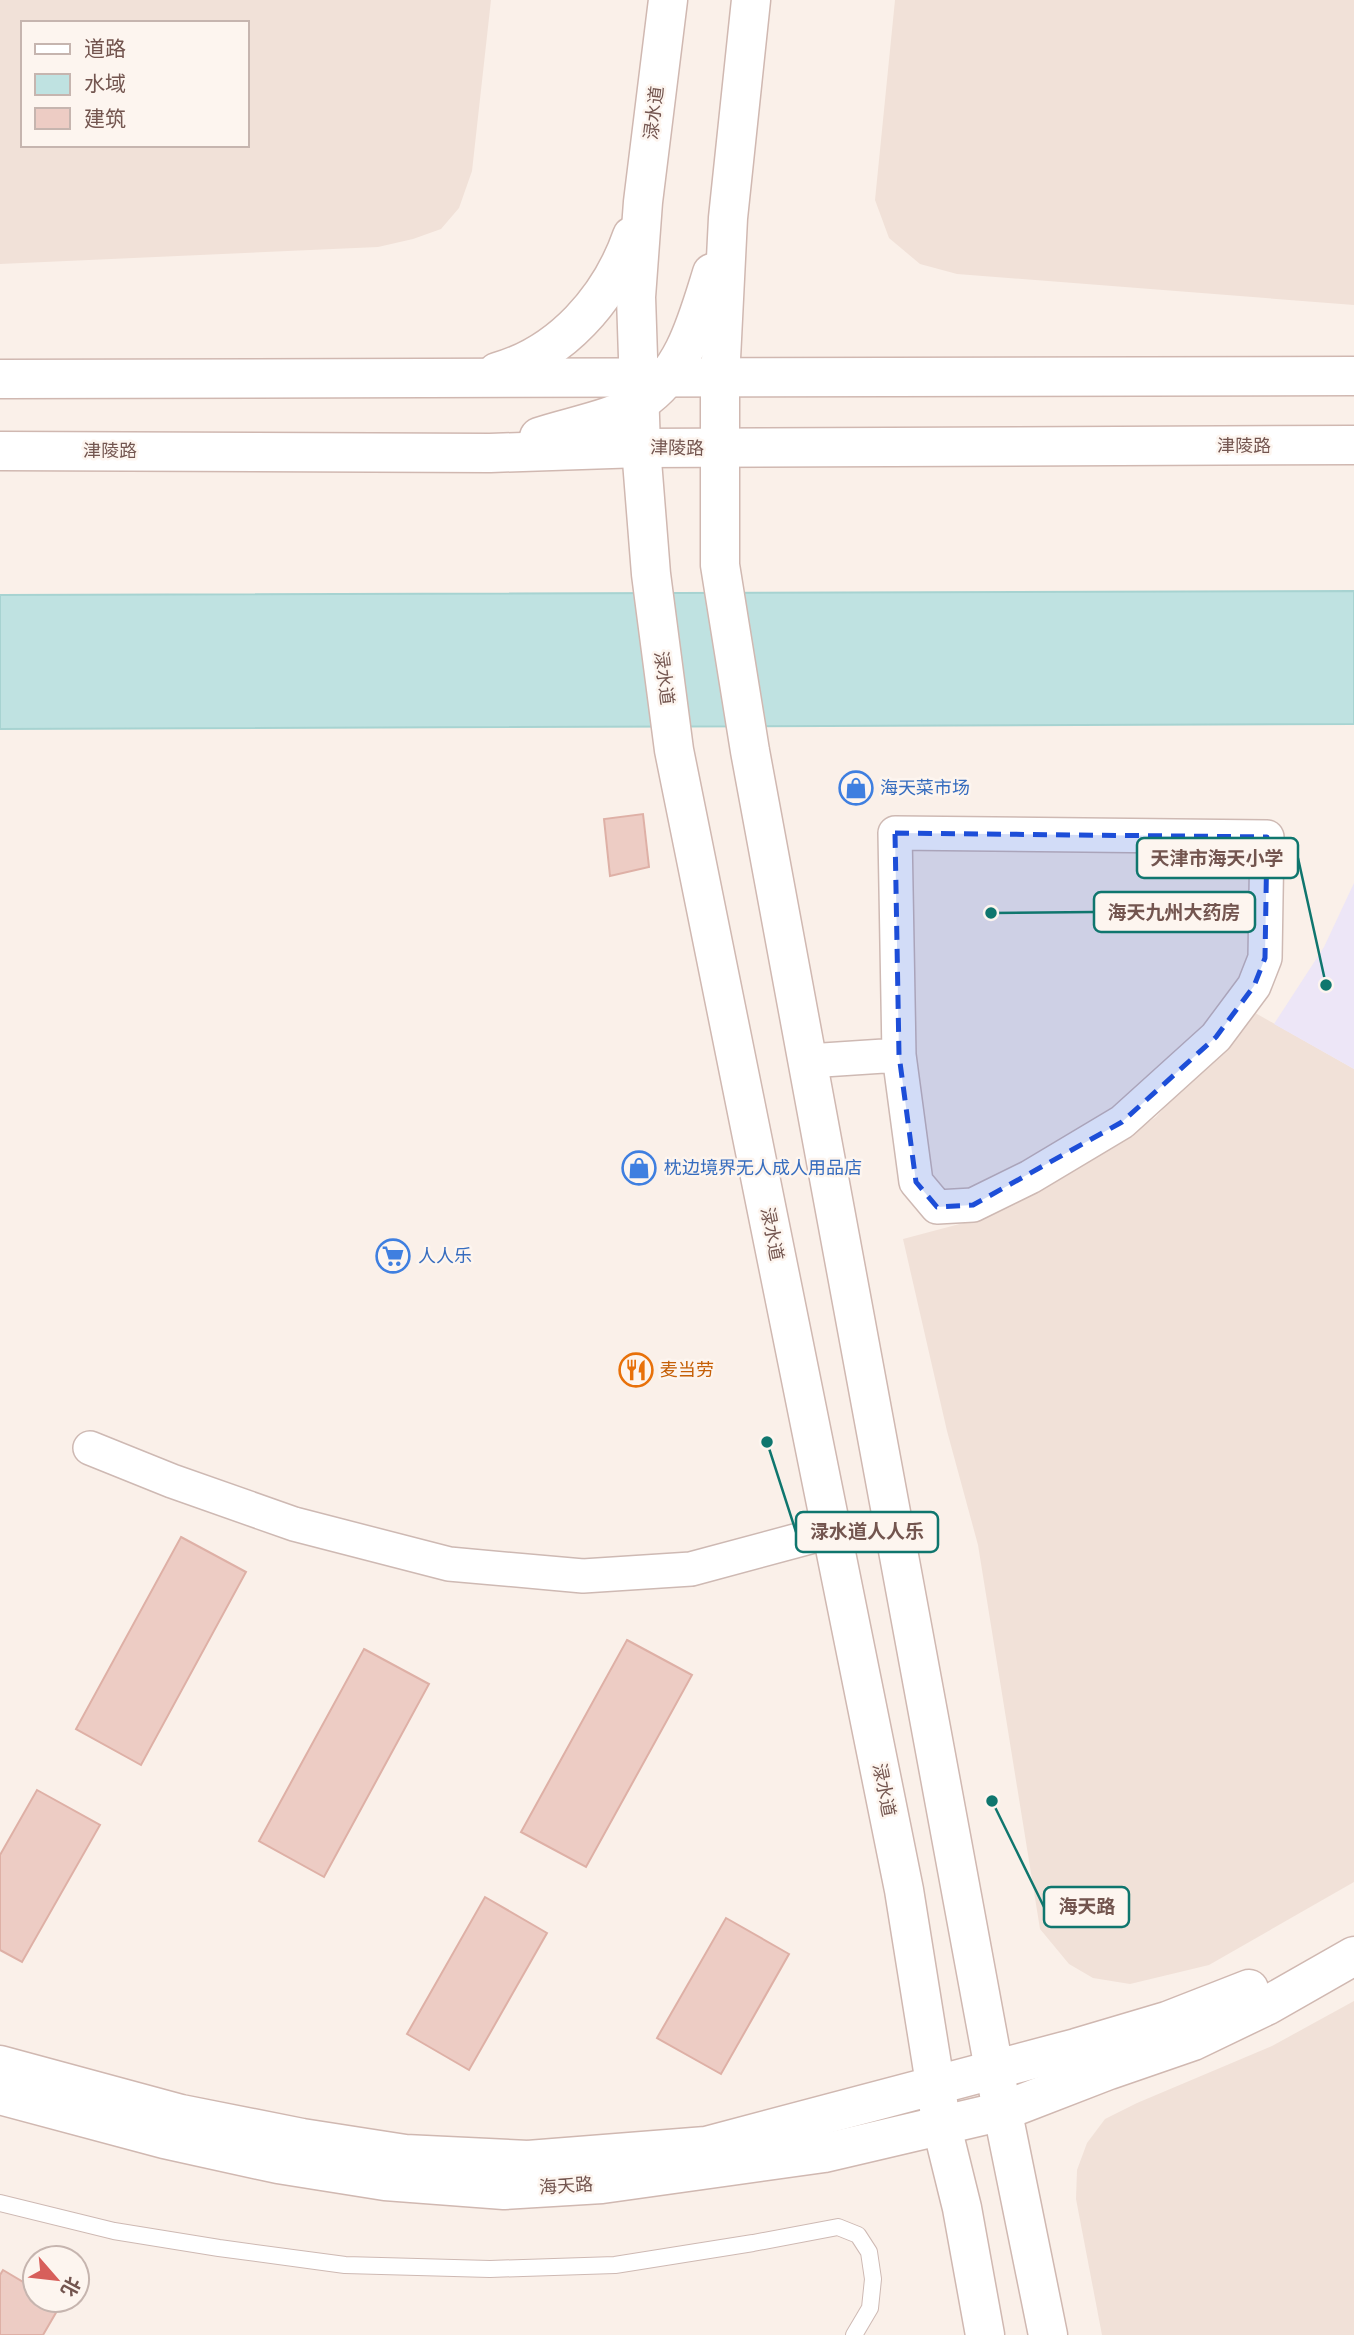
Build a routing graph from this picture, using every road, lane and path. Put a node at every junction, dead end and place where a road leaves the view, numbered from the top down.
1 (668, 0) edge
2 (751, 0) edge
3 (643, 202) junction
4 (728, 218) junction
5 (1354, 376) edge
6 (478, 377) junction
7 (0, 379) edge
8 (720, 379) junction
9 (649, 386) junction
10 (1354, 445) edge
11 (641, 447) junction
12 (720, 449) junction
13 (0, 451) edge
14 (490, 453) junction
15 (899, 1055) junction
16 (808, 1061) junction
17 (90, 1448) dead end
18 (832, 1531) junction
19 (1354, 1931) edge
20 (1354, 1956) edge
21 (0, 2065) edge
22 (994, 2069) junction
23 (934, 2086) junction
24 (0, 2095) edge
25 (1003, 2111) junction
26 (942, 2127) junction
27 (0, 2203) edge
28 (854, 2335) edge
29 (985, 2335) edge
30 (1048, 2335) edge

1 - 3 street, 渌水道
2 - 4 street
3 - 6 street
3 - 9 street, 渌水道
4 - 8 street
4 - 9 street
5 - 8 street
6 - 7 street
6 - 9 street
8 - 9 street
8 - 12 street
9 - 11 street, 渌水道
9 - 14 street
10 - 12 street, 津陵路
11 - 12 street, 津陵路
11 - 14 street, 津陵路
11 - 18 street, 渌水道
12 - 16 street
13 - 14 street, 津陵路
15 - 15 street
15 - 16 street
16 - 22 street
17 - 18 street
18 - 23 street, 渌水道
19 - 22 street, 海天路
20 - 25 street, 海天路
21 - 23 street, 海天路
22 - 23 street, 海天路
22 - 25 street
23 - 26 street, 渌水道
24 - 26 street, 海天路
25 - 26 street, 海天路
25 - 30 street
26 - 29 street, 渌水道
27 - 28 lane

